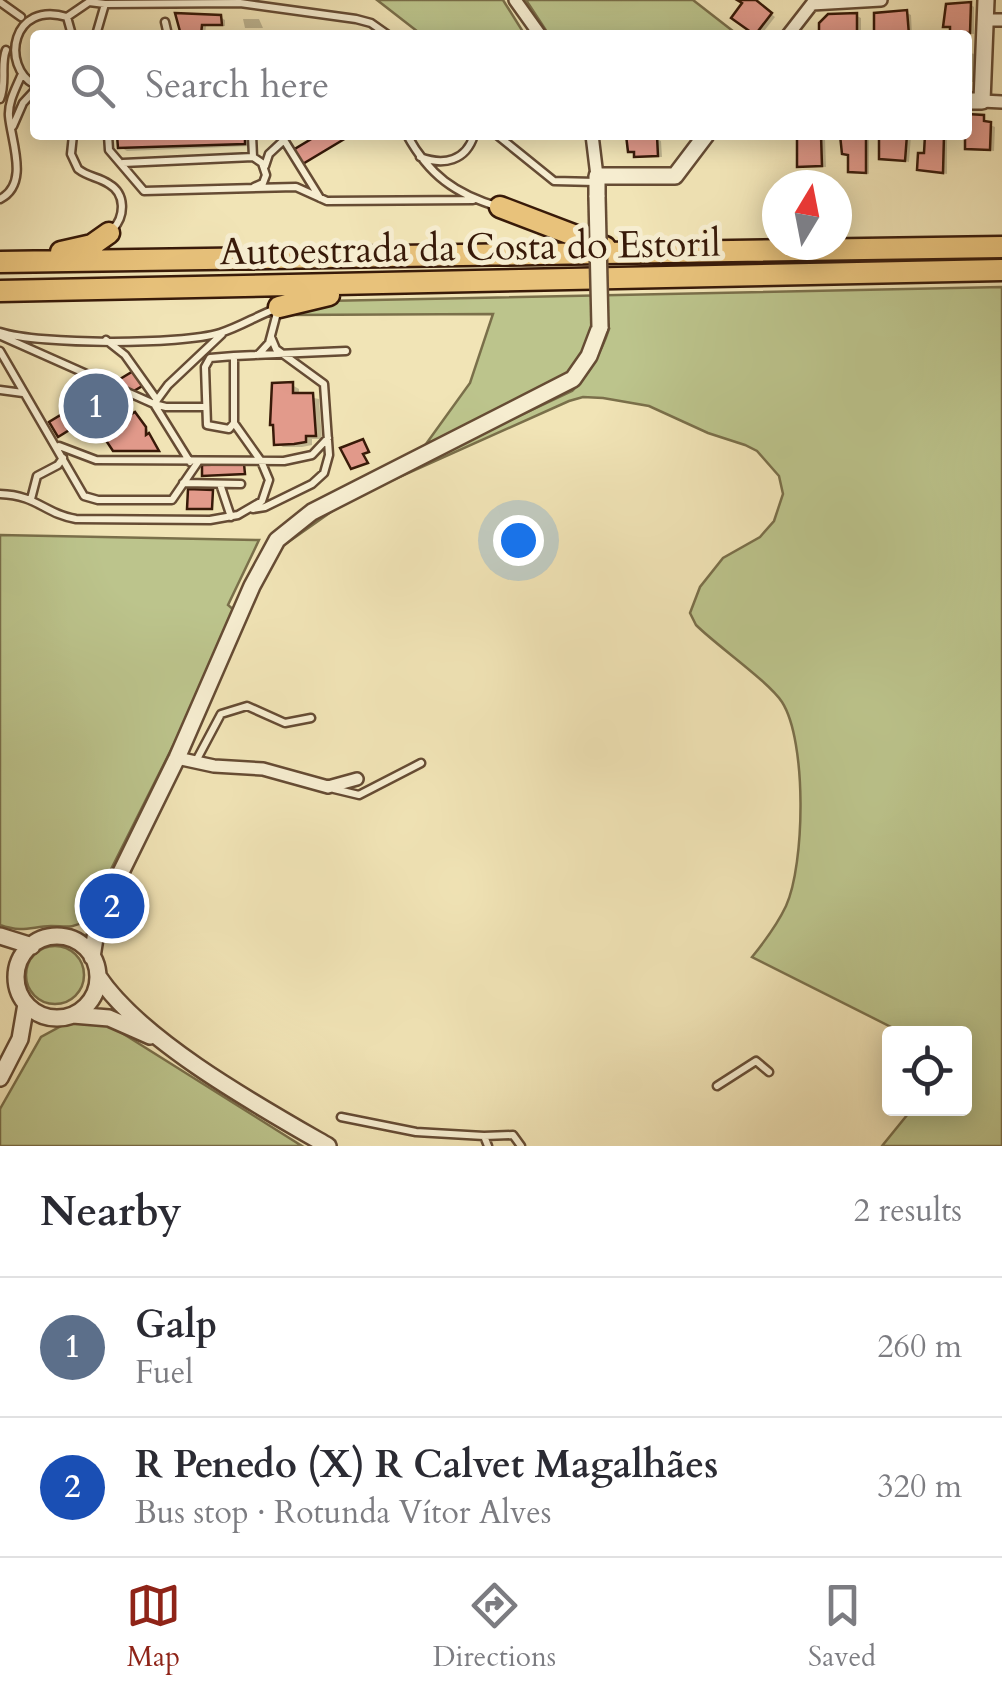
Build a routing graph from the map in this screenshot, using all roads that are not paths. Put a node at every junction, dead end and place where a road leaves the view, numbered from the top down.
1 (515, 0) edge
2 (882, 0) edge
3 (986, 0) edge
4 (88, 1) edge
5 (3, 4) edge
6 (106, 4) junction
7 (21, 16) junction
8 (67, 17) junction
9 (994, 20) edge
10 (165, 22) dead end
11 (71, 30) edge
12 (96, 30) edge
13 (167, 30) edge
14 (380, 30) edge
15 (536, 30) edge
16 (792, 30) edge
17 (7, 49) edge
18 (21, 75) junction
19 (30, 83) edge
20 (30, 94) edge
21 (0, 99) edge
22 (974, 101) edge
23 (1002, 102) edge
24 (13, 127) junction
25 (72, 140) edge
26 (108, 140) edge
27 (252, 140) edge
28 (282, 140) edge
29 (287, 140) edge
30 (410, 140) edge
31 (474, 140) edge
32 (503, 140) edge
33 (592, 140) edge
34 (702, 140) edge
35 (253, 157) junction
36 (420, 157) junction
37 (122, 164) junction
38 (265, 168) junction
39 (597, 185) junction
40 (249, 189) junction
41 (0, 199) edge
42 (320, 199) junction
43 (474, 200) junction
44 (500, 207) joint
45 (109, 233) joint
46 (1002, 247) edge
47 (616, 251) junction
48 (0, 261) edge
49 (1002, 270) edge
50 (395, 284) junction
51 (0, 291) edge
52 (279, 307) junction
53 (226, 331) junction
54 (0, 334) edge
55 (271, 338) junction
56 (105, 340) junction
57 (0, 351) edge
58 (346, 351) dead end
59 (257, 355) junction
60 (284, 355) junction
61 (234, 356) junction
62 (0, 390) edge
63 (25, 393) junction
64 (156, 402) junction
65 (206, 407) junction
66 (234, 423) junction
67 (328, 438) junction
68 (54, 442) junction
69 (63, 458) junction
70 (261, 461) junction
71 (194, 462) junction
72 (184, 484) junction
73 (220, 484) junction
74 (242, 484) dead end
75 (2, 493) edge
76 (31, 498) junction
77 (250, 509) junction
78 (231, 517) junction
79 (311, 718) dead end
80 (176, 758) junction
81 (195, 762) junction
82 (420, 762) dead end
83 (357, 779) dead end
84 (328, 787) junction
85 (98, 919) junction
86 (0, 936) edge
87 (69, 938) junction
88 (32, 946) junction
89 (92, 957) junction
90 (0, 960) edge
91 (98, 976) junction
92 (16, 978) junction
93 (26, 1004) junction
94 (44, 1016) junction
95 (73, 1016) junction
96 (20, 1040) junction
97 (168, 1044) junction
98 (770, 1072) dead end
99 (0, 1078) edge
100 (717, 1086) dead end
101 (341, 1117) dead end
102 (484, 1136) junction
103 (328, 1146) edge
104 (488, 1146) edge
105 (521, 1146) edge

1 - 15 street
2 - 16 street
3 - 9 street
4 - 6 lane
4 - 8 lane
5 - 7 lane
6 - 12 lane
6 - 14 lane
7 - 8 lane
7 - 17 lane
8 - 11 lane
9 - 22 street
10 - 13 lane
17 - 18 lane
17 - 21 lane
18 - 19 lane
18 - 24 lane
20 - 24 lane
22 - 23 street
24 - 41 lane
25 - 45 lane
26 - 37 lane
27 - 35 lane
28 - 38 lane
29 - 42 lane
30 - 36 lane
31 - 36 lane
32 - 39 lane
33 - 39 street
34 - 39 street
35 - 37 lane
35 - 38 lane
36 - 43 lane
37 - 40 lane
38 - 40 lane
39 - 80 street, bridge
40 - 42 lane
42 - 43 lane
43 - 44 lane
44 - 47 highway
45 - 48 highway
46 - 47 highway, Autoestrada da Costa do Estoril
47 - 48 highway, Autoestrada da Costa do Estoril
49 - 50 highway, Autoestrada da Costa do Estoril
50 - 51 highway, Autoestrada da Costa do Estoril
50 - 52 highway
52 - 53 lane
52 - 55 lane
53 - 56 lane
53 - 64 lane
54 - 56 lane
54 - 64 lane
55 - 59 lane
55 - 60 lane
56 - 64 lane
57 - 63 lane
58 - 60 lane
59 - 60 lane
59 - 61 lane
60 - 67 lane
61 - 65 lane
61 - 66 lane
62 - 63 lane
63 - 68 lane
64 - 65 lane
64 - 71 lane
65 - 66 lane
66 - 70 lane
67 - 70 lane
67 - 77 lane
68 - 69 lane
68 - 71 lane
69 - 72 lane
69 - 76 lane
70 - 71 lane
70 - 77 lane
71 - 72 lane
72 - 73 lane
73 - 74 lane
73 - 78 lane
75 - 76 lane
76 - 78 lane
77 - 78 lane
79 - 81 lane
80 - 81 street
80 - 85 street
81 - 84 street
82 - 84 lane
83 - 84 street
85 - 87 street
85 - 89 street
86 - 88 street
87 - 88 street
87 - 89 street
88 - 92 street
89 - 91 street
90 - 92 street
91 - 95 street
91 - 97 street
92 - 93 street
93 - 94 street
93 - 96 street
94 - 95 street
94 - 96 street
95 - 97 street
96 - 99 street
97 - 103 street
98 - 100 lane
101 - 102 lane
102 - 104 lane
102 - 105 lane

